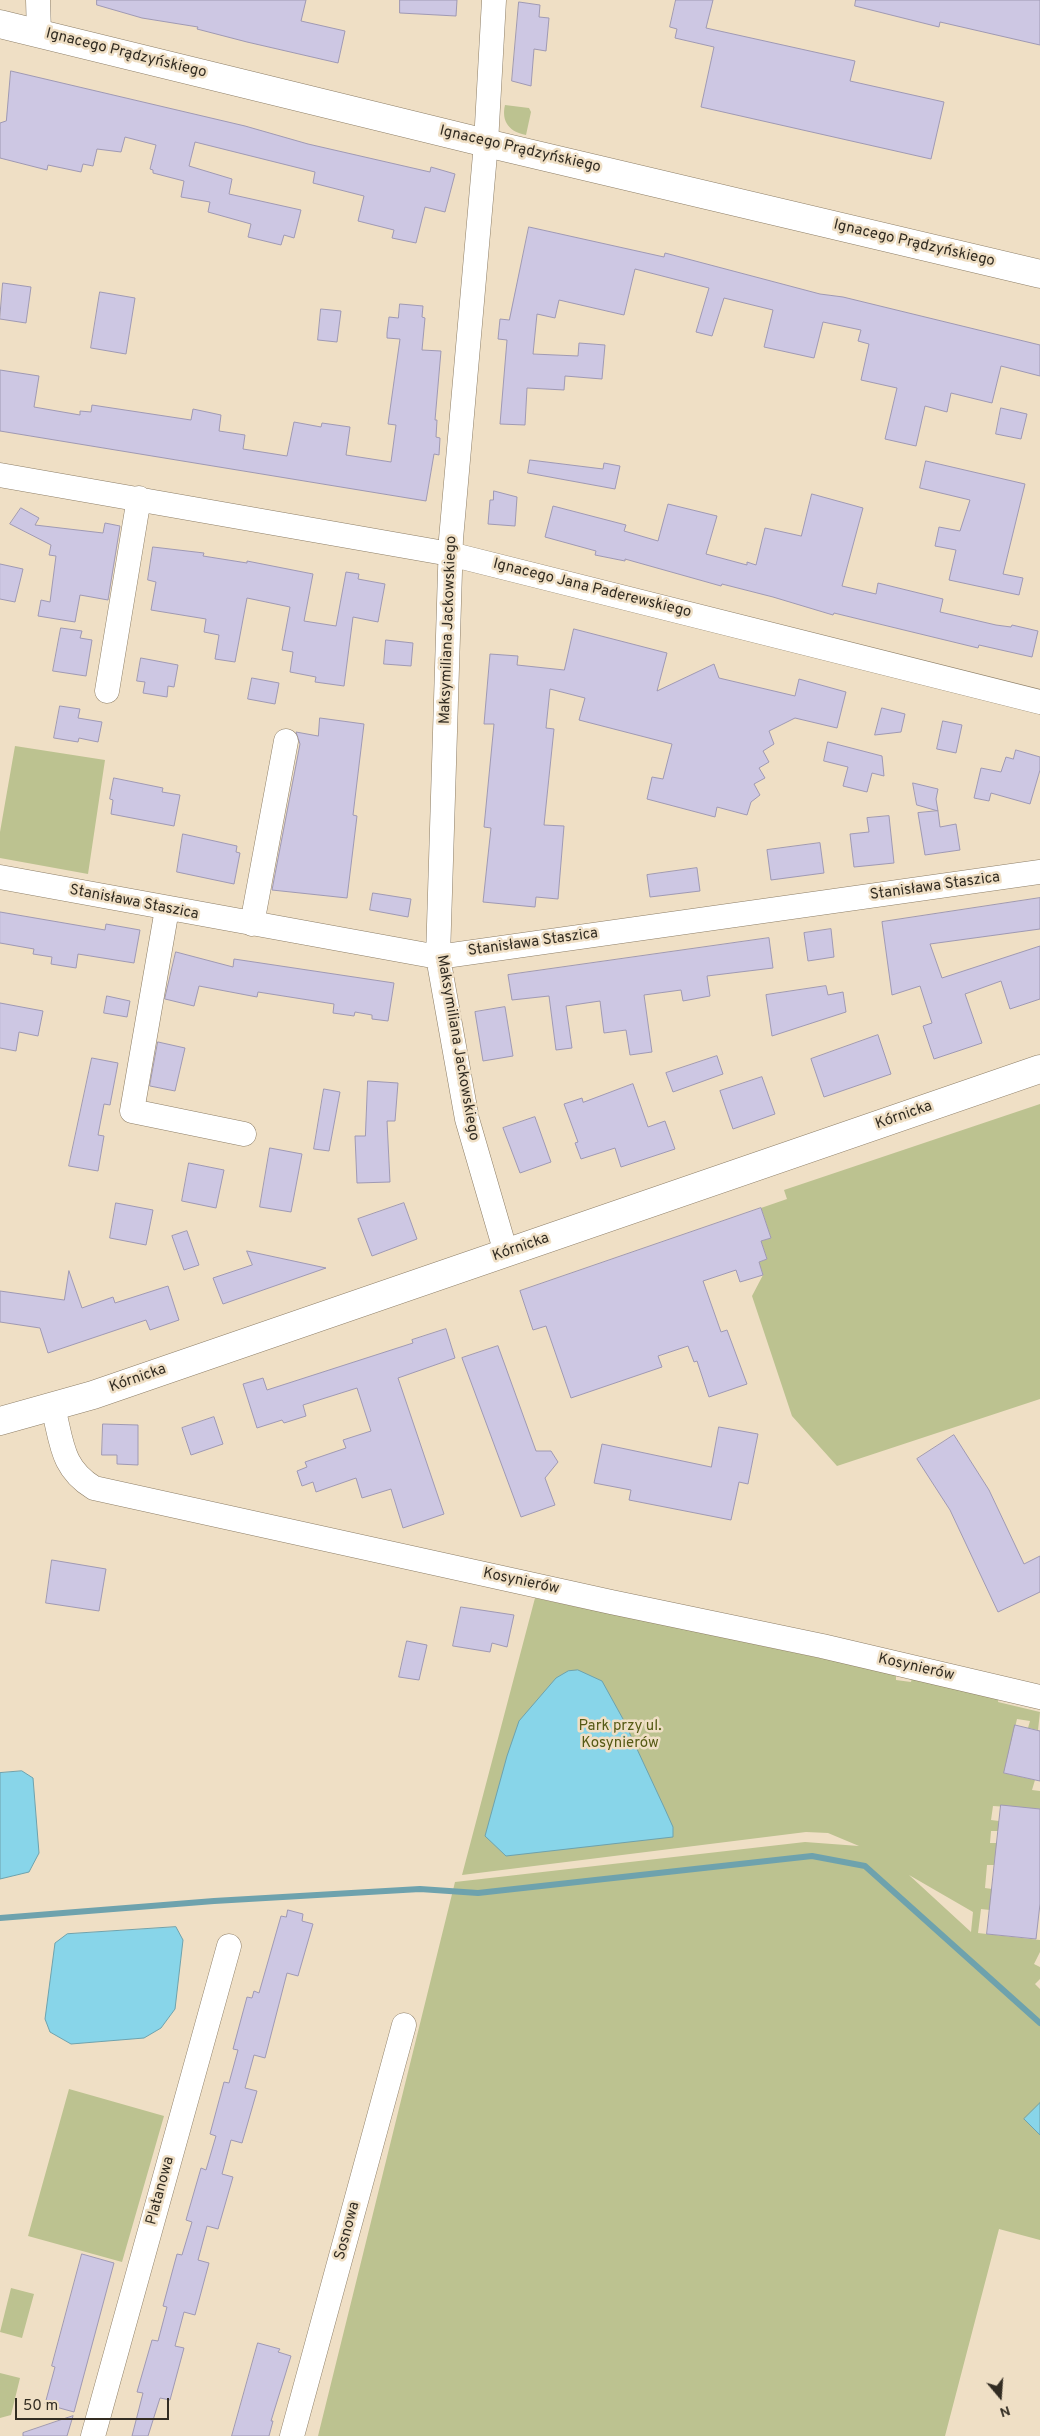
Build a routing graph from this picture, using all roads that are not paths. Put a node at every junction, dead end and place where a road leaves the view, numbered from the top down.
1 (38, 0) edge
2 (494, 0) edge
3 (0, 24) edge
4 (39, 33) junction
5 (486, 143) junction
6 (1040, 274) edge
7 (0, 475) edge
8 (139, 498) junction
9 (450, 554) junction
10 (107, 691) dead end
11 (1040, 702) edge
12 (286, 741) dead end
13 (1040, 872) edge
14 (0, 877) edge
15 (167, 909) junction
16 (252, 924) junction
17 (438, 956) junction
18 (1040, 1069) edge
19 (244, 1134) dead end
20 (506, 1253) junction
21 (53, 1407) junction
22 (0, 1422) edge
23 (1040, 1697) edge
24 (229, 1946) dead end
25 (404, 2025) dead end
26 (93, 2436) edge
27 (292, 2436) edge

1 - 4 street
2 - 5 street, Maksymiliana Jackowskiego
3 - 4 street, Ignacego Prądzyńskiego
4 - 5 street, Ignacego Prądzyńskiego
5 - 6 street, Ignacego Prądzyńskiego
5 - 9 street, Maksymiliana Jackowskiego
7 - 8 street, Ignacego Jana Paderewskiego
8 - 9 street, Ignacego Jana Paderewskiego
8 - 10 street
9 - 11 street, Ignacego Jana Paderewskiego
9 - 17 street, Maksymiliana Jackowskiego
12 - 16 street
13 - 17 street, Stanisława Staszica
14 - 15 street, Stanisława Staszica
15 - 16 street, Stanisława Staszica
15 - 19 street
16 - 17 street, Stanisława Staszica
17 - 20 street, Maksymiliana Jackowskiego
18 - 20 street, Kórnicka
20 - 21 street, Kórnicka
21 - 22 street, Kórnicka
21 - 23 street, Kosynierów
24 - 26 street, Platanowa
25 - 27 street, Sosnowa

